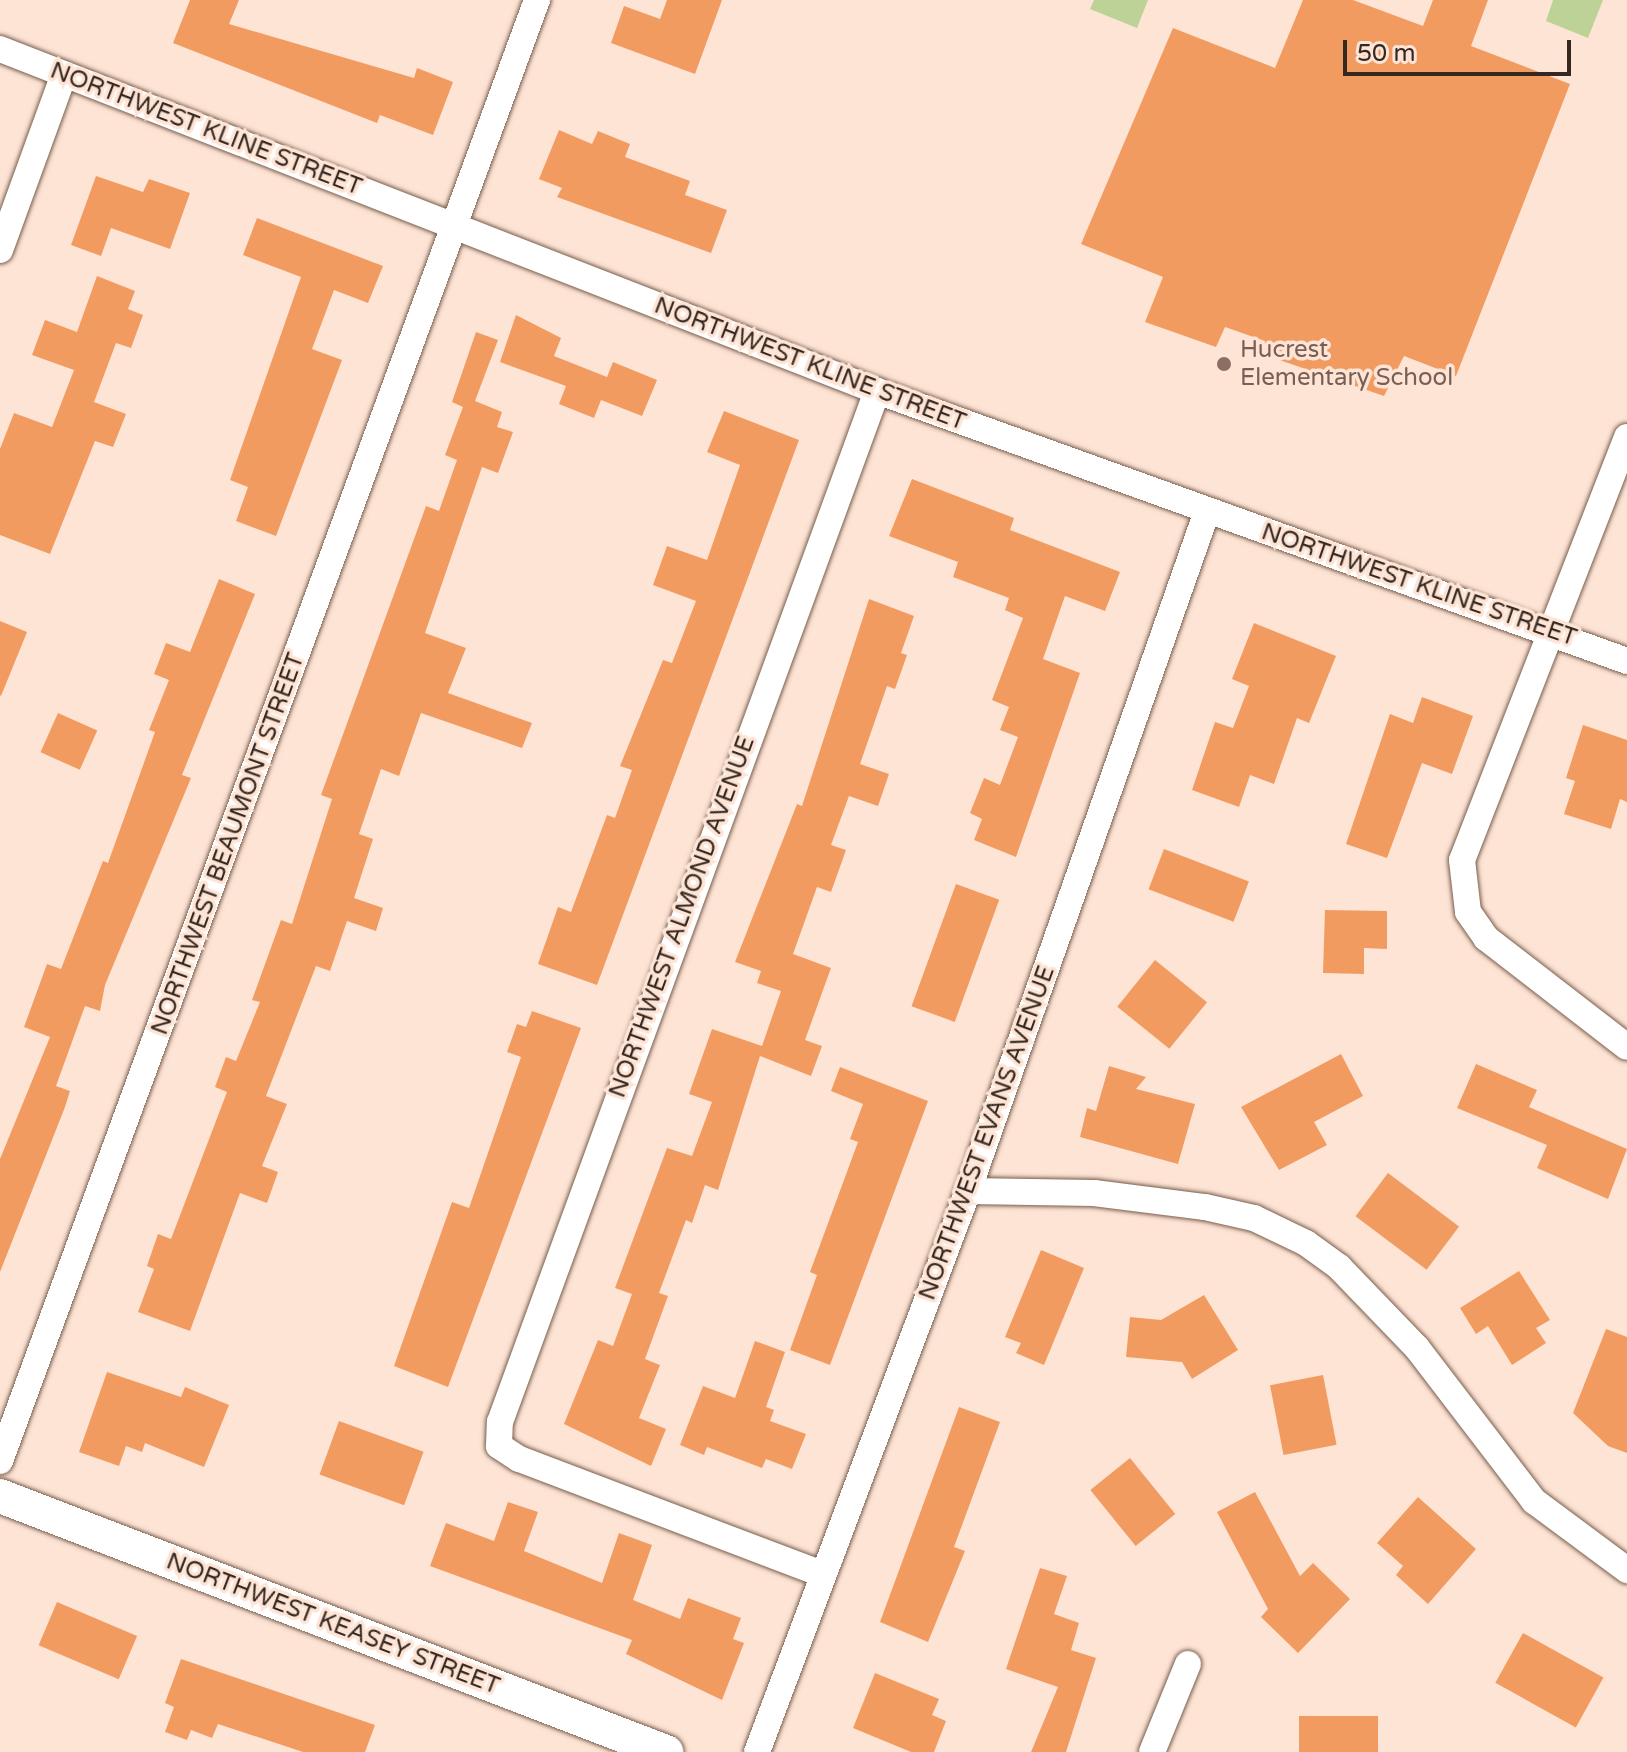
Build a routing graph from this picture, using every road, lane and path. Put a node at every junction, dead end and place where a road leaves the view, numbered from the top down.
1 (537, 0) edge
2 (0, 49) edge
3 (64, 74) junction
4 (454, 225) junction
5 (0, 250) edge
6 (877, 391) junction
7 (1627, 437) edge
8 (1207, 511) junction
9 (1555, 632) junction
10 (1627, 661) edge
11 (1627, 1047) edge
12 (968, 1191) junction
13 (0, 1461) edge
14 (0, 1496) edge
15 (1627, 1570) edge
16 (822, 1574) junction
17 (1188, 1664) dead end
18 (666, 1752) edge
19 (757, 1752) edge
20 (1152, 1752) edge

1 - 4 street, NORTHWEST BEAUMONT STREET
2 - 3 street, NORTHWEST KLINE STREET
3 - 4 street, NORTHWEST KLINE STREET
3 - 5 street
4 - 6 street, NORTHWEST KLINE STREET
4 - 13 street, NORTHWEST BEAUMONT STREET
6 - 8 street, NORTHWEST KLINE STREET
6 - 16 street, NORTHWEST ALMOND AVENUE
7 - 9 street
8 - 9 street, NORTHWEST KLINE STREET
8 - 12 street, NORTHWEST EVANS AVENUE
9 - 10 street, NORTHWEST KLINE STREET
9 - 11 street
12 - 15 street
12 - 16 street, NORTHWEST EVANS AVENUE
14 - 18 street, NORTHWEST KEASEY STREET
16 - 19 street, NORTHWEST EVANS AVENUE
17 - 20 street

